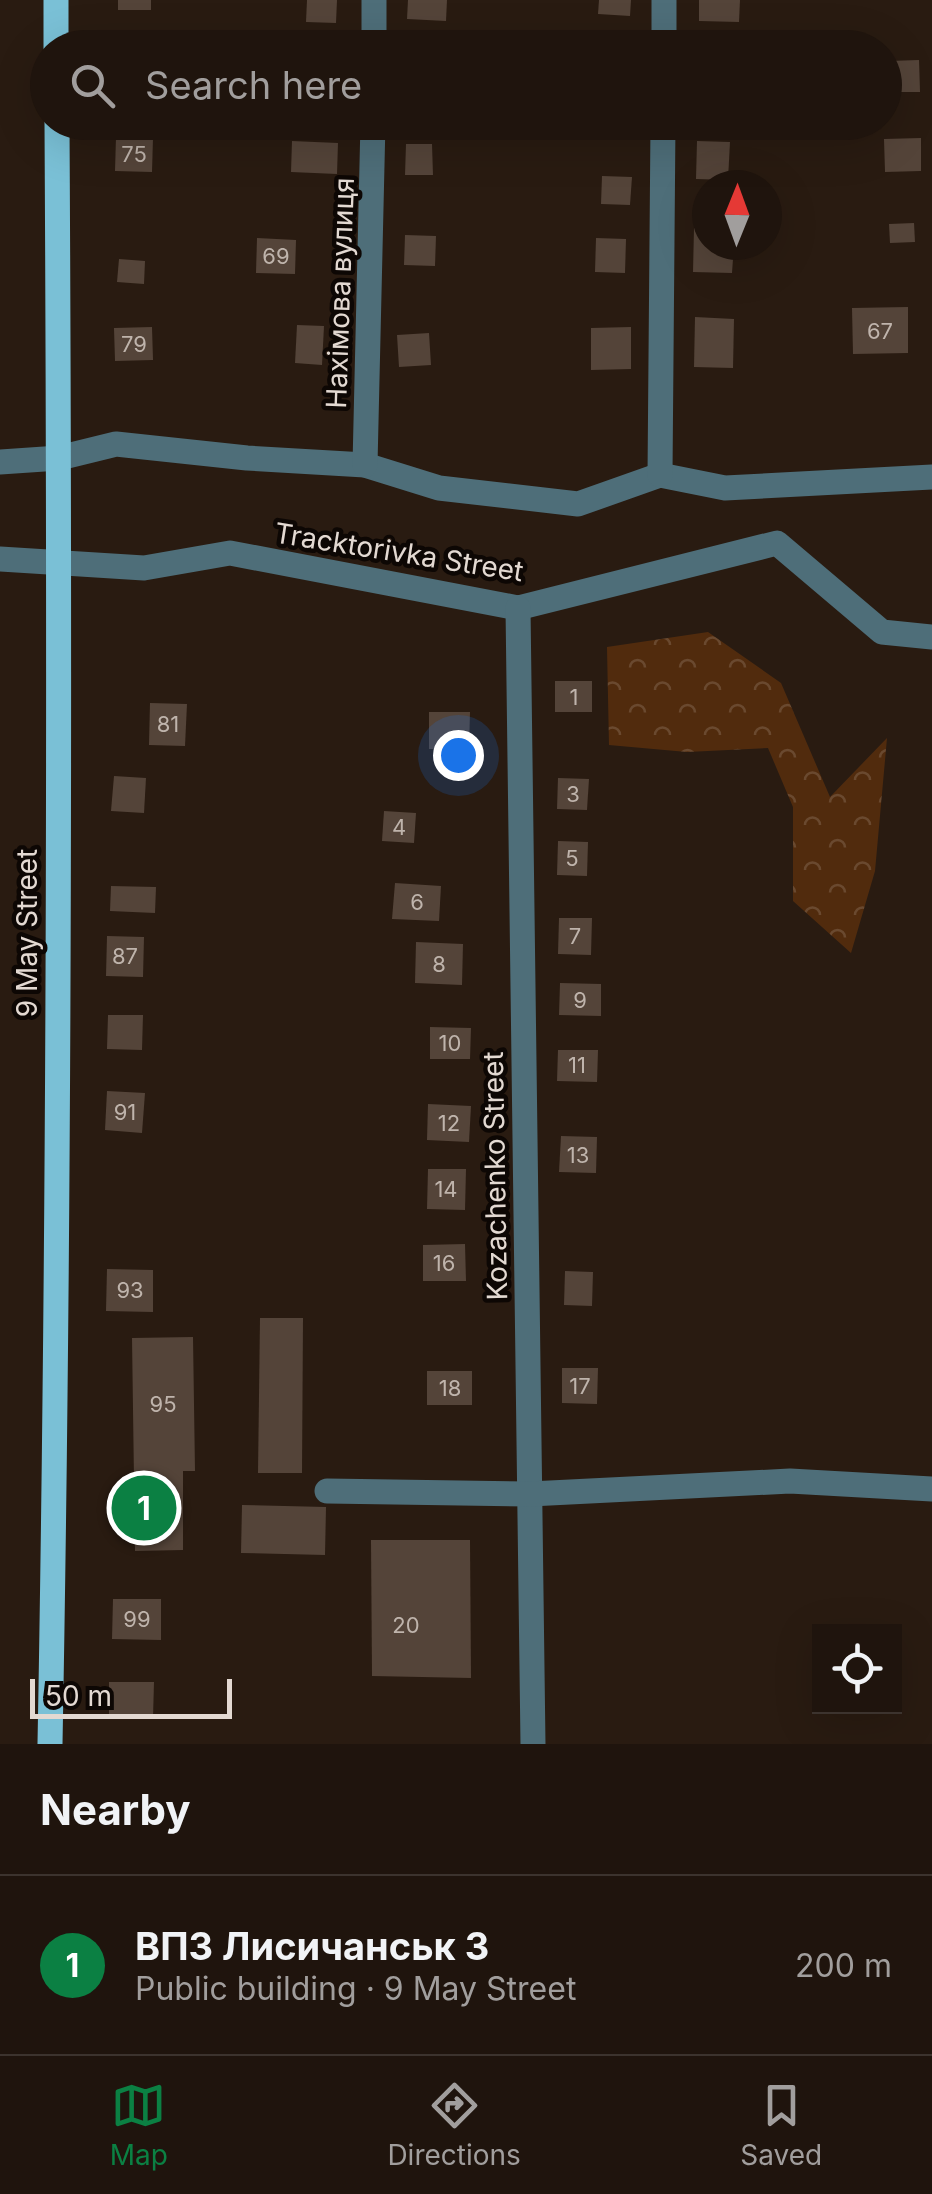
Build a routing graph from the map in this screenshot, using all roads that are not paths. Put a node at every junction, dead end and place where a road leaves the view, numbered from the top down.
1 (56, 0) edge
2 (374, 0) edge
3 (664, 0) edge
4 (56, 30) edge
5 (374, 30) edge
6 (664, 30) edge
7 (57, 140) edge
8 (374, 140) edge
9 (663, 140) edge
10 (59, 458) junction
11 (0, 462) edge
12 (365, 464) junction
13 (660, 475) junction
14 (932, 477) edge
15 (0, 559) edge
16 (59, 564) junction
17 (518, 608) junction
18 (932, 636) edge
19 (932, 1489) edge
20 (327, 1491) dead end
21 (530, 1494) junction
22 (50, 1744) edge
23 (532, 1744) edge

1 - 4 main road
2 - 5 street
3 - 6 street
7 - 10 main road, 9 May Street
8 - 12 street, Нахімова вулиця
9 - 13 street
10 - 11 street
10 - 12 street
10 - 16 main road, 9 May Street
12 - 13 street
13 - 14 street
15 - 16 street, Tracktorivka Street
16 - 17 street, Tracktorivka Street
16 - 22 main road, 9 May Street
17 - 18 street, Tracktorivka Street
17 - 21 street, Kozachenko Street
19 - 21 street
20 - 21 street
21 - 23 street, Kozachenko Street

